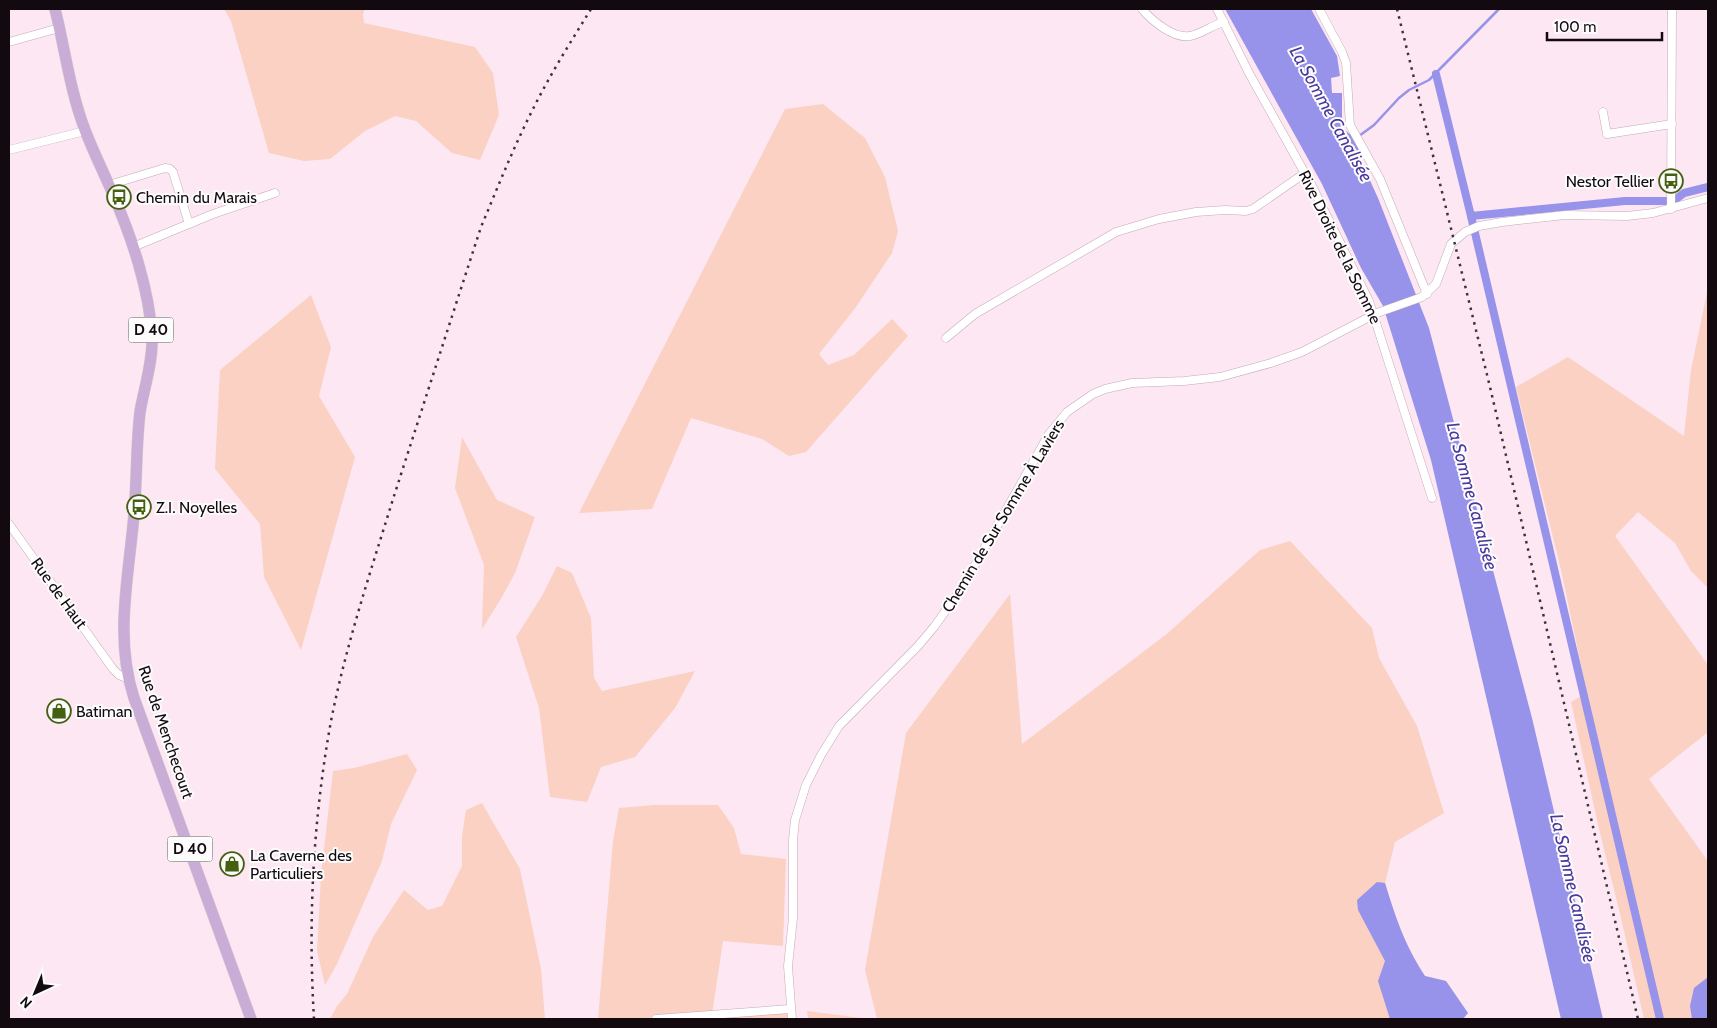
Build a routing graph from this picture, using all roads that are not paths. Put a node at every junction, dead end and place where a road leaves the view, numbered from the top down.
1 (55, 9) edge
2 (1142, 9) edge
3 (1217, 9) edge
4 (1319, 9) edge
5 (1672, 9) edge
6 (1224, 22) junction
7 (60, 28) junction
8 (9, 42) edge
9 (1603, 112) dead end
10 (1672, 124) junction
11 (85, 131) junction
12 (9, 150) edge
13 (1305, 173) junction
14 (109, 185) junction
15 (275, 193) dead end
16 (1708, 198) edge
17 (1671, 208) junction
18 (189, 224) junction
19 (133, 247) junction
20 (1424, 295) junction
21 (1376, 314) junction
22 (946, 338) dead end
23 (1432, 498) dead end
24 (9, 524) edge
25 (109, 661) junction
26 (126, 665) junction
27 (129, 679) junction
28 (790, 1009) junction
29 (251, 1019) edge
30 (656, 1019) edge
31 (792, 1019) edge

1 - 7 main road, Rue de Menchecourt / D 40
2 - 6 street
3 - 6 street, Rive Droite de la Somme
4 - 20 street
5 - 10 street
6 - 13 street, Rive Droite de la Somme
7 - 8 street
7 - 11 main road, Rue de Menchecourt / D 40
9 - 10 street
10 - 17 street
11 - 12 street
11 - 14 main road, Rue de Menchecourt / D 40
13 - 21 street, Rive Droite de la Somme
13 - 22 street
14 - 18 street
14 - 19 main road, Rue de Menchecourt / D 40
15 - 18 street
16 - 17 street
17 - 20 street
18 - 19 street
19 - 26 main road, Rue de Menchecourt / D 40
20 - 21 street, Chemin de Sur Somme À Laviers
21 - 23 street, Rive Droite de la Somme
21 - 28 street, Chemin de Sur Somme À Laviers
24 - 25 street, Rue de Haut
25 - 26 street
25 - 27 street, Rue de Haut
26 - 27 main road, Rue de Menchecourt / D 40
27 - 29 main road, Rue de Menchecourt / D 40
28 - 30 street
28 - 31 street, Chemin de Sur Somme À Laviers

